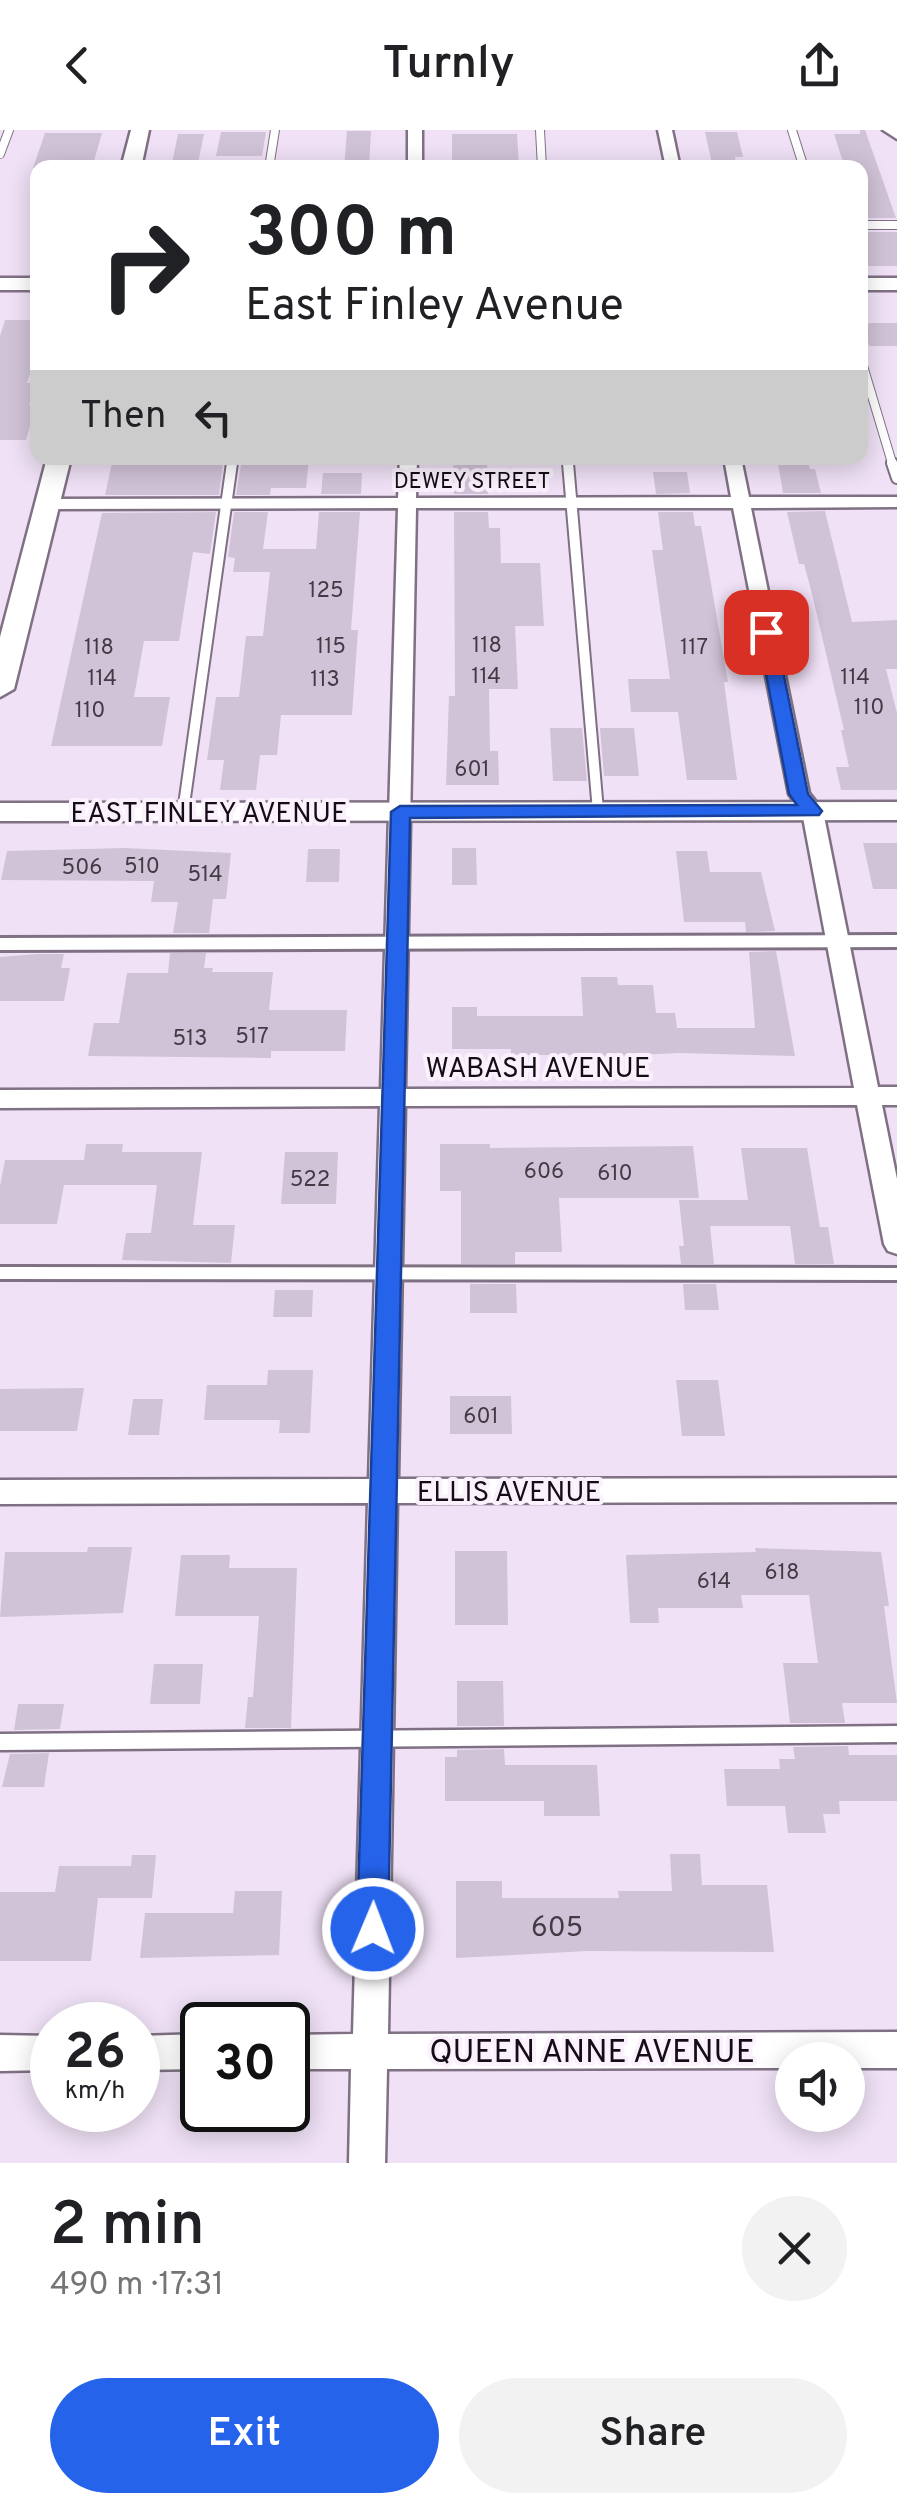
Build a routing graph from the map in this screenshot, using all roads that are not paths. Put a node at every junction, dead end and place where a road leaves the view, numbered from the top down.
1 (9, 130) edge
2 (140, 130) edge
3 (275, 130) edge
4 (415, 130) edge
5 (540, 130) edge
6 (666, 130) edge
7 (792, 130) edge
8 (0, 154) edge
9 (133, 160) edge
10 (270, 160) edge
11 (414, 160) edge
12 (542, 160) edge
13 (672, 160) edge
14 (801, 160) edge
15 (868, 225) edge
16 (897, 225) edge
17 (0, 284) edge
18 (30, 284) edge
19 (868, 284) edge
20 (897, 284) edge
21 (868, 382) edge
22 (57, 465) edge
23 (232, 465) edge
24 (408, 465) edge
25 (568, 465) edge
26 (733, 465) edge
27 (897, 478) edge
28 (571, 502) junction
29 (741, 502) junction
30 (897, 502) edge
31 (226, 503) junction
32 (407, 503) junction
33 (47, 504) junction
34 (0, 689) edge
35 (598, 811) junction
36 (812, 811) junction
37 (897, 811) edge
38 (0, 812) edge
39 (184, 812) junction
40 (400, 812) junction
41 (897, 941) edge
42 (838, 942) junction
43 (397, 943) junction
44 (0, 944) edge
45 (868, 1096) junction
46 (897, 1096) edge
47 (393, 1098) junction
48 (0, 1099) edge
49 (897, 1244) edge
50 (0, 1273) edge
51 (389, 1274) junction
52 (897, 1274) edge
53 (897, 1490) edge
54 (384, 1491) junction
55 (0, 1492) edge
56 (897, 1734) edge
57 (378, 1741) junction
58 (0, 1742) edge
59 (897, 2050) edge
60 (310, 2052) edge
61 (370, 2052) junction
62 (0, 2053) edge
63 (30, 2053) edge
64 (367, 2163) edge

1 - 8 lane
2 - 9 main road
3 - 10 lane
4 - 11 street
5 - 12 lane
6 - 13 street
7 - 14 lane
15 - 16 lane
17 - 18 main road
19 - 20 main road
21 - 27 lane
22 - 33 main road
23 - 31 lane
24 - 32 street
25 - 28 lane
26 - 29 street
28 - 29 street, DEWEY STREET
28 - 32 street, DEWEY STREET
28 - 35 lane
29 - 30 street, DEWEY STREET
29 - 36 street
31 - 32 street, DEWEY STREET
31 - 33 street, DEWEY STREET
31 - 39 lane
32 - 40 street
33 - 34 main road
35 - 36 main road, EAST FINLEY AVENUE
35 - 40 main road, EAST FINLEY AVENUE
36 - 37 main road, EAST FINLEY AVENUE
36 - 42 street
38 - 39 main road, EAST FINLEY AVENUE
39 - 40 main road, EAST FINLEY AVENUE
40 - 43 street
41 - 42 lane
42 - 43 lane
42 - 45 street
43 - 44 lane
43 - 47 street
45 - 46 street, WABASH AVENUE
45 - 47 street, WABASH AVENUE
45 - 49 street
47 - 48 street, WABASH AVENUE
47 - 51 street
50 - 51 lane
51 - 52 lane
51 - 54 street
53 - 54 street, ELLIS AVENUE
54 - 55 street, ELLIS AVENUE
54 - 57 street
56 - 57 lane
57 - 58 lane
57 - 61 street
59 - 61 street, QUEEN ANNE AVENUE
60 - 61 street, QUEEN ANNE AVENUE
61 - 64 street
62 - 63 street

